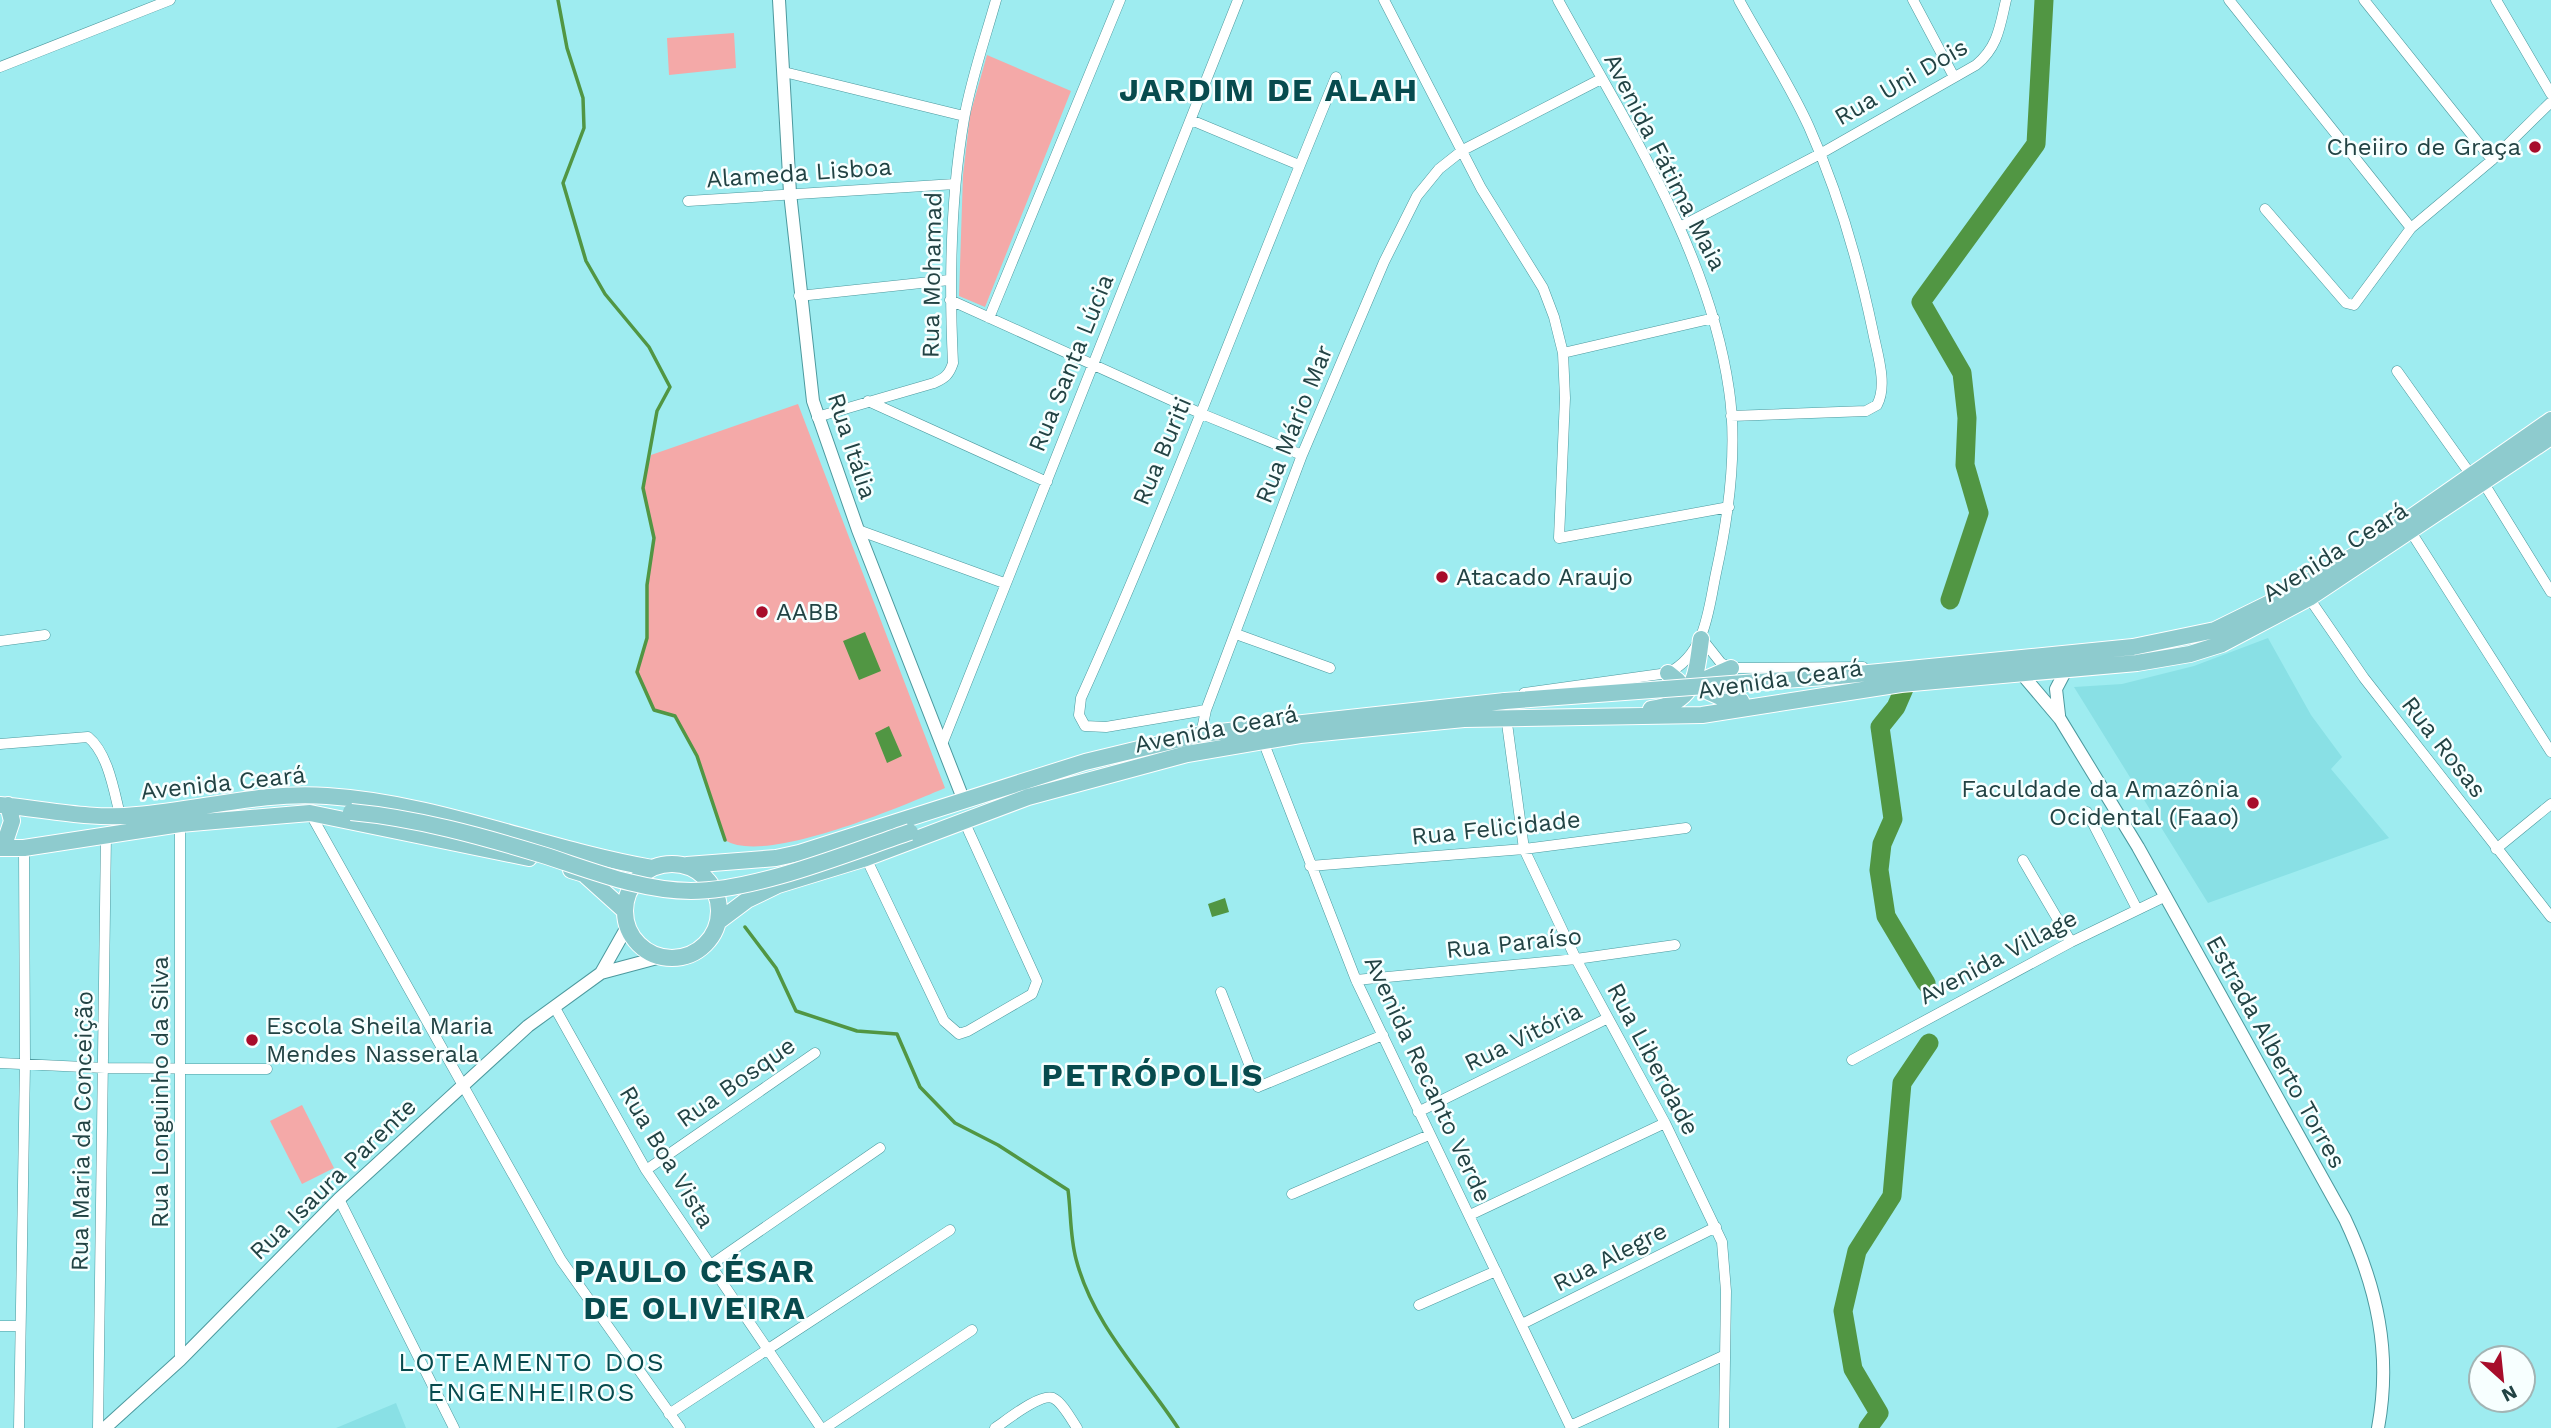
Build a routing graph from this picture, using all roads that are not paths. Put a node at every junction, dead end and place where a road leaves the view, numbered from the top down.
1 (170, 0) edge
2 (779, 0) edge
3 (996, 0) edge
4 (1120, 0) edge
5 (1238, 0) edge
6 (1384, 0) edge
7 (1558, 0) edge
8 (1739, 0) edge
9 (1913, 0) edge
10 (2006, 0) edge
11 (2229, 0) edge
12 (2364, 0) edge
13 (2496, 0) edge
14 (0, 67) edge
15 (784, 72) junction
16 (1336, 77) dead end
17 (1954, 77) junction
18 (1601, 79) junction
19 (2551, 94) edge
20 (2551, 102) edge
21 (964, 116) junction
22 (1191, 120) junction
23 (1463, 150) junction
24 (1820, 154) junction
25 (2492, 160) junction
26 (1299, 165) junction
27 (955, 184) junction
28 (790, 193) junction
29 (688, 201) dead end
30 (2265, 209) dead end
31 (1680, 227) junction
32 (2411, 228) junction
33 (949, 280) junction
34 (799, 296) junction
35 (950, 300) junction
36 (989, 318) junction
37 (1714, 318) junction
38 (1563, 353) junction
39 (1093, 366) junction
40 (2398, 371) dead end
41 (868, 401) junction
42 (1202, 414) junction
43 (1731, 416) junction
44 (817, 417) junction
45 (2551, 420) edge
46 (2551, 437) edge
47 (1303, 455) junction
48 (2477, 479) junction
49 (1047, 482) junction
50 (1729, 507) junction
51 (858, 530) junction
52 (2411, 532) junction
53 (1004, 583) junction
54 (2550, 589) edge
55 (2309, 598) junction
56 (1236, 634) junction
57 (45, 635) dead end
58 (1701, 639) junction
59 (0, 641) edge
60 (1330, 668) dead end
61 (1731, 668) junction
62 (2066, 670) junction
63 (1890, 672) junction
64 (1668, 673) junction
65 (2021, 673) junction
66 (1798, 698) junction
67 (1678, 701) junction
68 (1503, 706) junction
69 (1206, 710) junction
70 (1614, 715) junction
71 (2060, 719) junction
72 (1201, 734) junction
73 (1263, 741) junction
74 (943, 742) junction
75 (0, 744) edge
76 (2551, 752) edge
77 (964, 801) junction
78 (2551, 804) edge
79 (4, 805) edge
80 (2087, 812) dead end
81 (314, 813) junction
82 (120, 816) junction
83 (959, 823) junction
84 (180, 824) junction
85 (1686, 828) dead end
86 (106, 834) junction
87 (2, 848) edge
88 (24, 848) junction
89 (1524, 849) junction
90 (2496, 849) junction
91 (866, 859) junction
92 (2023, 860) dead end
93 (687, 865) junction
94 (1310, 866) junction
95 (652, 868) junction
96 (2166, 896) junction
97 (624, 909) junction
98 (2137, 909) junction
99 (2551, 917) edge
100 (719, 921) junction
101 (627, 927) junction
102 (2071, 942) junction
103 (1675, 945) dead end
104 (661, 957) junction
105 (1576, 959) junction
106 (601, 973) junction
107 (1356, 980) junction
108 (1221, 992) dead end
109 (555, 1008) junction
110 (1608, 1018) junction
111 (1383, 1035) junction
112 (815, 1053) dead end
113 (1852, 1060) dead end
114 (0, 1063) edge
115 (26, 1063) junction
116 (181, 1067) junction
117 (105, 1068) junction
118 (267, 1069) dead end
119 (462, 1083) junction
120 (1418, 1112) junction
121 (1665, 1123) junction
122 (1429, 1135) junction
123 (880, 1149) dead end
124 (646, 1170) junction
125 (1292, 1194) dead end
126 (339, 1199) junction
127 (1470, 1215) junction
128 (1716, 1227) junction
129 (950, 1230) dead end
130 (709, 1266) junction
131 (1496, 1271) junction
132 (1419, 1305) dead end
133 (1522, 1324) junction
134 (0, 1326) edge
135 (20, 1326) junction
136 (972, 1330) dead end
137 (768, 1352) junction
138 (1723, 1356) junction
139 (180, 1360) junction
140 (669, 1414) junction
141 (1570, 1427) edge
142 (19, 1428) edge
143 (98, 1428) edge
144 (105, 1428) edge
145 (454, 1428) edge
146 (680, 1428) edge
147 (823, 1428) edge
148 (995, 1428) edge
149 (1076, 1428) edge
150 (1724, 1428) edge
151 (2378, 1428) edge

1 - 14 street
2 - 15 street, Rua Itália
3 - 21 street, Rua Mohamad
4 - 36 street
5 - 22 street, Rua Santa Lúcia
6 - 23 street
7 - 18 street, Avenida Fátima Maia
8 - 24 street
9 - 17 street
10 - 17 street, Rua Uni Dois
11 - 32 street
12 - 25 street
13 - 19 street
15 - 21 street
15 - 28 street, Rua Itália
16 - 26 street, Rua Buriti
17 - 24 street, Rua Uni Dois
18 - 23 street
18 - 31 street, Avenida Fátima Maia
20 - 25 street
21 - 27 street, Rua Mohamad
22 - 26 street
22 - 39 street, Rua Santa Lúcia
23 - 38 street
23 - 47 street, Rua Mário Mar
24 - 31 street, Rua Uni Dois
24 - 43 street
25 - 32 street
26 - 42 street, Rua Buriti
27 - 28 street, Alameda Lisboa
27 - 33 street, Rua Mohamad
28 - 29 street, Alameda Lisboa
28 - 34 street, Rua Itália
30 - 32 street
31 - 37 street, Avenida Fátima Maia
33 - 34 street
33 - 35 street, Rua Mohamad
34 - 44 street, Rua Itália
35 - 36 street
35 - 41 street, Rua Mohamad
36 - 39 street
37 - 38 street
37 - 43 street, Avenida Fátima Maia
38 - 50 street
39 - 42 street
39 - 49 street, Rua Santa Lúcia
40 - 48 street
41 - 44 street, Rua Mohamad
41 - 49 street
42 - 47 street
42 - 69 street, Rua Buriti
43 - 50 street, Avenida Fátima Maia
44 - 51 street, Rua Itália
45 - 48 main road, Avenida Ceará
46 - 48 main road, Avenida Ceará
47 - 56 street, Rua Mário Mar
48 - 52 main road, Avenida Ceará
48 - 54 street
48 - 63 main road, Avenida Ceará
49 - 53 street, Rua Santa Lúcia
50 - 58 street, Avenida Fátima Maia
51 - 53 street
51 - 74 street, Rua Itália
52 - 55 main road, Avenida Ceará
52 - 76 street
53 - 74 street, Rua Santa Lúcia
55 - 62 main road, Avenida Ceará
55 - 90 street, Rua Rosas
56 - 60 street
56 - 69 street, Rua Mário Mar
57 - 59 street
58 - 61 street, Avenida Ceará
58 - 64 street, Avenida Ceará
58 - 67 main road
61 - 63 street, Avenida Ceará
61 - 66 main road
62 - 65 main road, Avenida Ceará
62 - 71 street, Estrada Alberto Torres
63 - 68 main road, Avenida Ceará, bridge
64 - 67 main road
64 - 68 street, Avenida Ceará
65 - 66 main road, Avenida Ceará
65 - 71 street, Estrada Alberto Torres
66 - 70 main road, Avenida Ceará
67 - 70 main road
68 - 70 main road, Avenida Ceará
68 - 72 main road, Avenida Ceará
68 - 73 main road, Avenida Ceará
68 - 89 street, Rua Liberdade
69 - 72 street, Rua Mário Mar
71 - 96 street, Estrada Alberto Torres
72 - 77 main road, Avenida Ceará
73 - 83 main road, Avenida Ceará
73 - 94 street, Avenida Recanto Verde
74 - 77 street, Rua Itália
75 - 82 street
77 - 93 main road, Avenida Ceará
78 - 90 street
79 - 82 main road, Avenida Ceará
79 - 87 main road
80 - 98 street
81 - 83 main road, bridge
81 - 84 main road, Avenida Ceará
81 - 97 main road, Avenida Ceará
81 - 119 street
82 - 95 main road, Avenida Ceará
83 - 91 main road
83 - 91 street
84 - 86 main road, Avenida Ceará
84 - 116 street, Rua Longuinho da Silva
85 - 89 street, Rua Felicidade
86 - 88 main road, Avenida Ceará
86 - 117 street, Rua Maria da Conceição
87 - 88 main road, Avenida Ceará
88 - 115 street
89 - 94 street, Rua Felicidade
89 - 105 street, Rua Liberdade
90 - 99 street, Rua Rosas
91 - 100 main road
92 - 102 street
93 - 95 main road
93 - 100 main road
94 - 107 street, Avenida Recanto Verde
95 - 97 main road
96 - 98 street, Avenida Village
96 - 151 street, Estrada Alberto Torres
97 - 101 main road
98 - 102 street, Avenida Village
100 - 104 main road
101 - 104 main road
101 - 106 street, Rua Isaura Parente
102 - 113 street, Avenida Village
103 - 105 street, Rua Paraíso
104 - 106 street, Rua Isaura Parente
105 - 107 street, Rua Paraíso
105 - 110 street, Rua Liberdade
106 - 109 street, Rua Isaura Parente
107 - 111 street, Avenida Recanto Verde
108 - 111 street
109 - 119 street, Rua Isaura Parente
109 - 124 street, Rua Boa Vista
110 - 120 street, Rua Vitória
110 - 121 street, Rua Liberdade
111 - 120 street, Avenida Recanto Verde
112 - 124 street, Rua Bosque
114 - 115 street
115 - 117 street
115 - 135 street
116 - 117 street
116 - 118 street
116 - 139 street, Rua Longuinho da Silva
117 - 143 street, Rua Maria da Conceição
119 - 126 street, Rua Isaura Parente
119 - 140 street
120 - 122 street, Avenida Recanto Verde
121 - 127 street
121 - 128 street, Rua Liberdade
122 - 125 street
122 - 127 street, Avenida Recanto Verde
123 - 130 street
124 - 130 street, Rua Boa Vista
126 - 139 street, Rua Isaura Parente
126 - 145 street
127 - 131 street, Avenida Recanto Verde
128 - 133 street, Rua Alegre
128 - 138 street, Rua Liberdade
129 - 137 street
130 - 137 street, Rua Boa Vista
131 - 132 street
131 - 133 street, Avenida Recanto Verde
133 - 141 street, Avenida Recanto Verde
134 - 135 street
135 - 142 street
136 - 147 street
137 - 140 street
137 - 147 street, Rua Boa Vista
138 - 141 street
138 - 150 street, Rua Liberdade
139 - 144 street, Rua Isaura Parente
140 - 146 street
148 - 149 street

